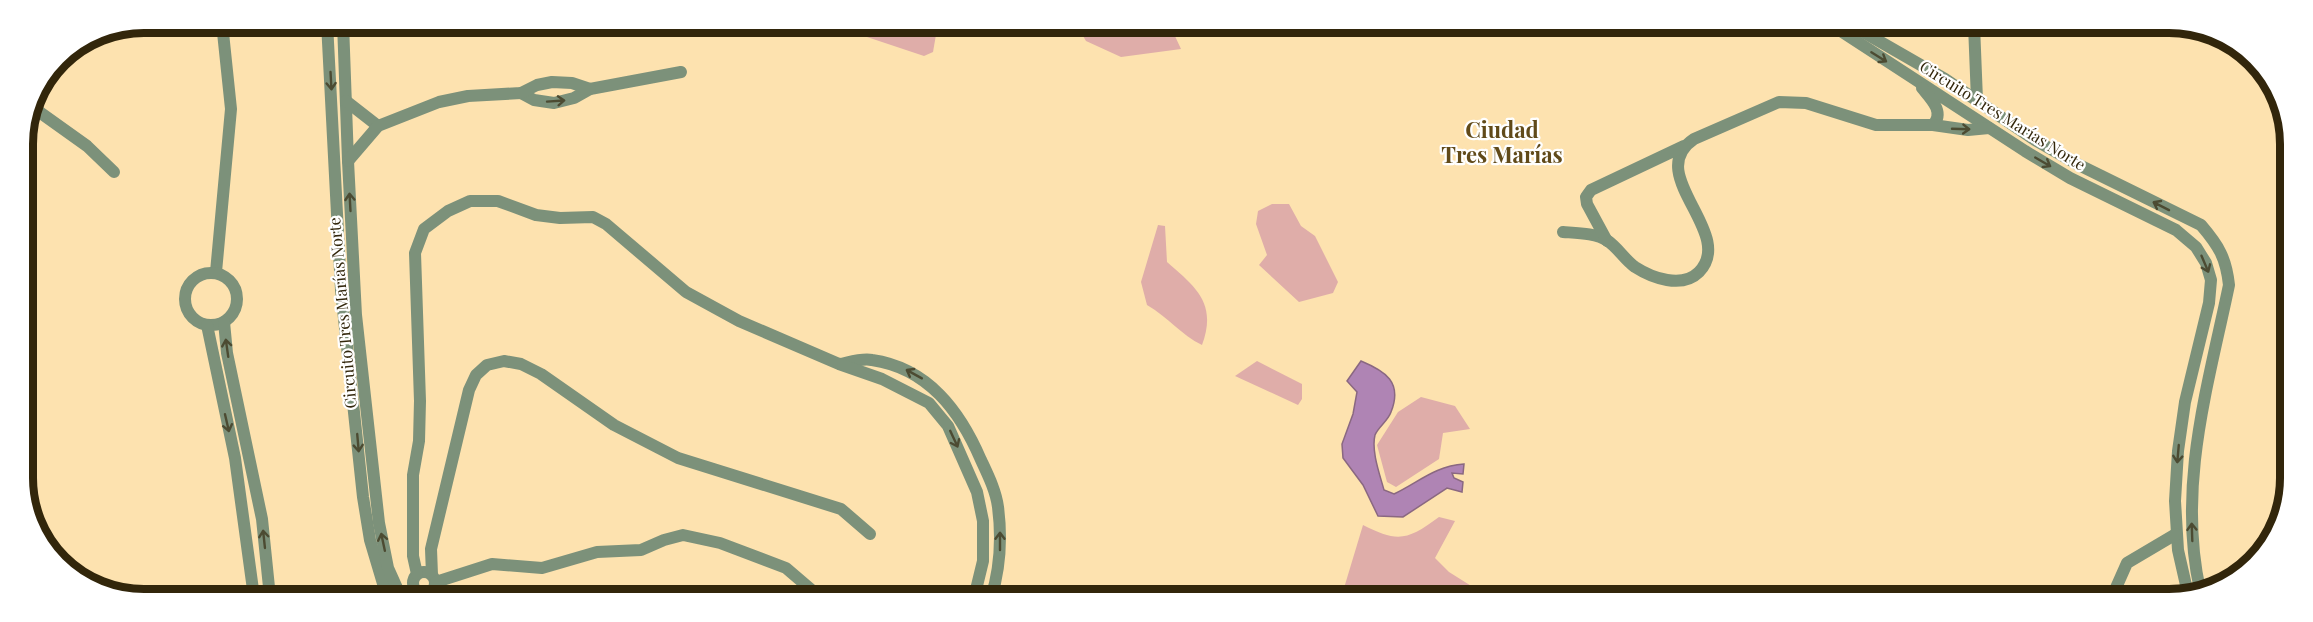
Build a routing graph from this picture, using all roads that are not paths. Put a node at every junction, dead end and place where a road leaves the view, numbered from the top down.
1 (223, 33) edge
2 (327, 33) edge
3 (344, 33) edge
4 (1844, 33) edge
5 (1866, 33) edge
6 (1974, 33) edge
7 (681, 72) dead end
8 (1916, 80) junction
9 (590, 89) junction
10 (521, 93) junction
11 (1977, 100) junction
12 (346, 101) junction
13 (38, 111) edge
14 (1934, 125) junction
15 (378, 126) junction
16 (1989, 128) junction
17 (1684, 146) junction
18 (348, 161) junction
19 (114, 172) dead end
20 (1563, 232) dead end
21 (1607, 241) junction
22 (216, 272) junction
23 (224, 322) junction
24 (207, 325) junction
25 (2201, 335) junction
26 (2218, 339) junction
27 (839, 364) junction
28 (870, 534) dead end
29 (2176, 534) junction
30 (2156, 546) junction
31 (2178, 550) junction
32 (417, 574) junction
33 (434, 578) junction
34 (2199, 585) edge
35 (2186, 587) edge
36 (253, 589) edge
37 (269, 589) edge
38 (385, 589) edge
39 (397, 589) edge
40 (414, 589) edge
41 (434, 589) edge
42 (810, 589) edge
43 (976, 589) edge
44 (994, 589) edge
45 (2115, 589) edge

1 - 22 street
2 -> 38 street, Circuito Tres Marías Norte
3 - 12 street, Circuito Tres Marías Norte
4 -> 8 street, Circuito Tres Marías Norte
5 - 11 street, Circuito Tres Marías Norte
6 - 11 street
7 - 9 street
8 - 14 street
8 - 16 street, Circuito Tres Marías Norte
9 - 10 street
10 -> 9 street
10 - 15 street
26 -> 11 street, Circuito Tres Marías Norte
12 - 15 street
12 - 18 street, Circuito Tres Marías Norte
13 - 19 street
14 -> 16 street
14 - 17 street
15 - 18 street
16 -> 25 street, Circuito Tres Marías Norte
17 - 21 street
17 - 21 street
39 -> 18 street, Circuito Tres Marías Norte
20 - 21 street
22 - 23 street
22 - 24 street
23 - 24 street
37 -> 23 street
24 -> 36 street
25 - 26 street
25 -> 29 street, Circuito Tres Marías Norte
34 -> 26 street, Circuito Tres Marías Norte
27 - 32 street
27 -> 43 street
44 -> 27 street
28 - 33 street
29 - 30 street
29 - 31 street, Circuito Tres Marías Norte
30 - 31 street
30 - 45 street
31 - 35 street, Circuito Tres Marías Norte
32 - 33 street
32 - 40 street
33 - 41 street
33 - 42 street

